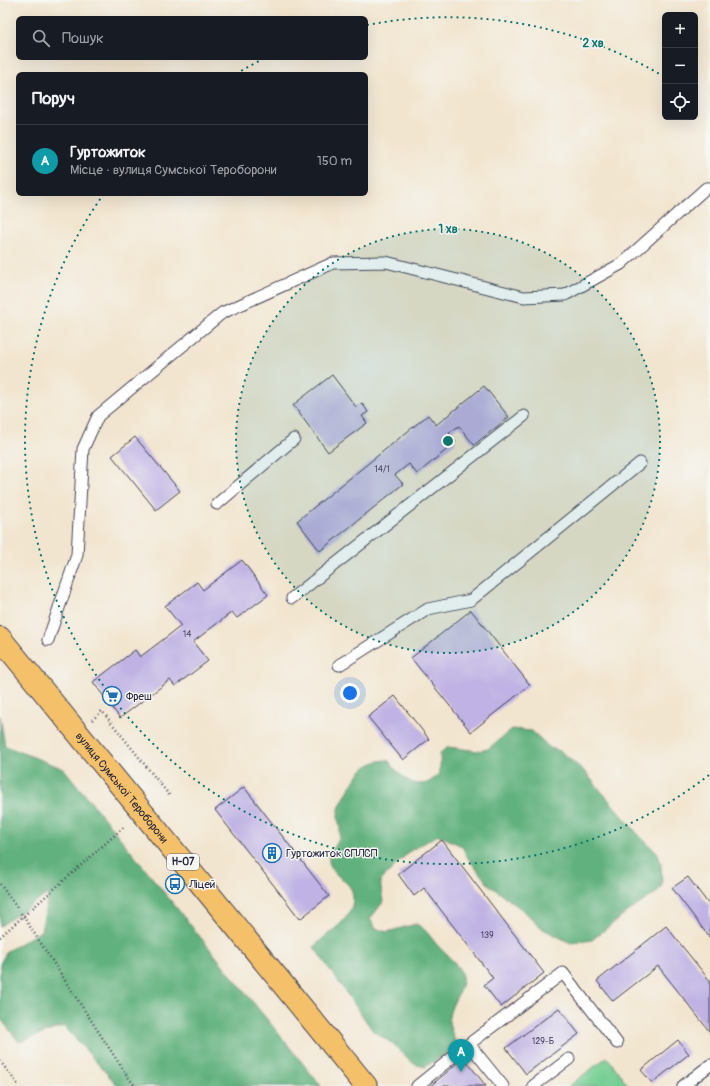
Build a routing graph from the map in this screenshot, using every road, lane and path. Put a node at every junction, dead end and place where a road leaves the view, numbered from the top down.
1 (710, 188) edge
2 (524, 416) dead end
3 (294, 439) dead end
4 (640, 463) dead end
5 (217, 504) dead end
6 (292, 598) dead end
7 (0, 638) edge
8 (48, 640) dead end
9 (339, 665) dead end
10 (77, 733) junction
11 (170, 796) dead end
12 (125, 826) dead end
13 (0, 884) edge
14 (23, 916) junction
15 (0, 937) edge
16 (618, 1043) dead end
17 (470, 1044) junction
18 (569, 1059) dead end
19 (0, 1061) edge
20 (710, 1065) edge
21 (19, 1086) edge
22 (135, 1086) edge
23 (366, 1086) edge
24 (417, 1086) edge
25 (503, 1086) edge
26 (533, 1086) edge
27 (683, 1086) edge

1 - 8 lane
2 - 6 lane
3 - 5 lane
4 - 9 lane
7 - 10 main road, вулиця Сумської Тероборони / Н-07
10 - 11 path
10 - 23 main road, вулиця Сумської Тероборони / Н-07
12 - 14 path
13 - 14 path
14 - 15 path
14 - 22 path
16 - 17 lane
17 - 24 lane
17 - 25 lane
18 - 26 lane
19 - 21 path
20 - 27 lane

